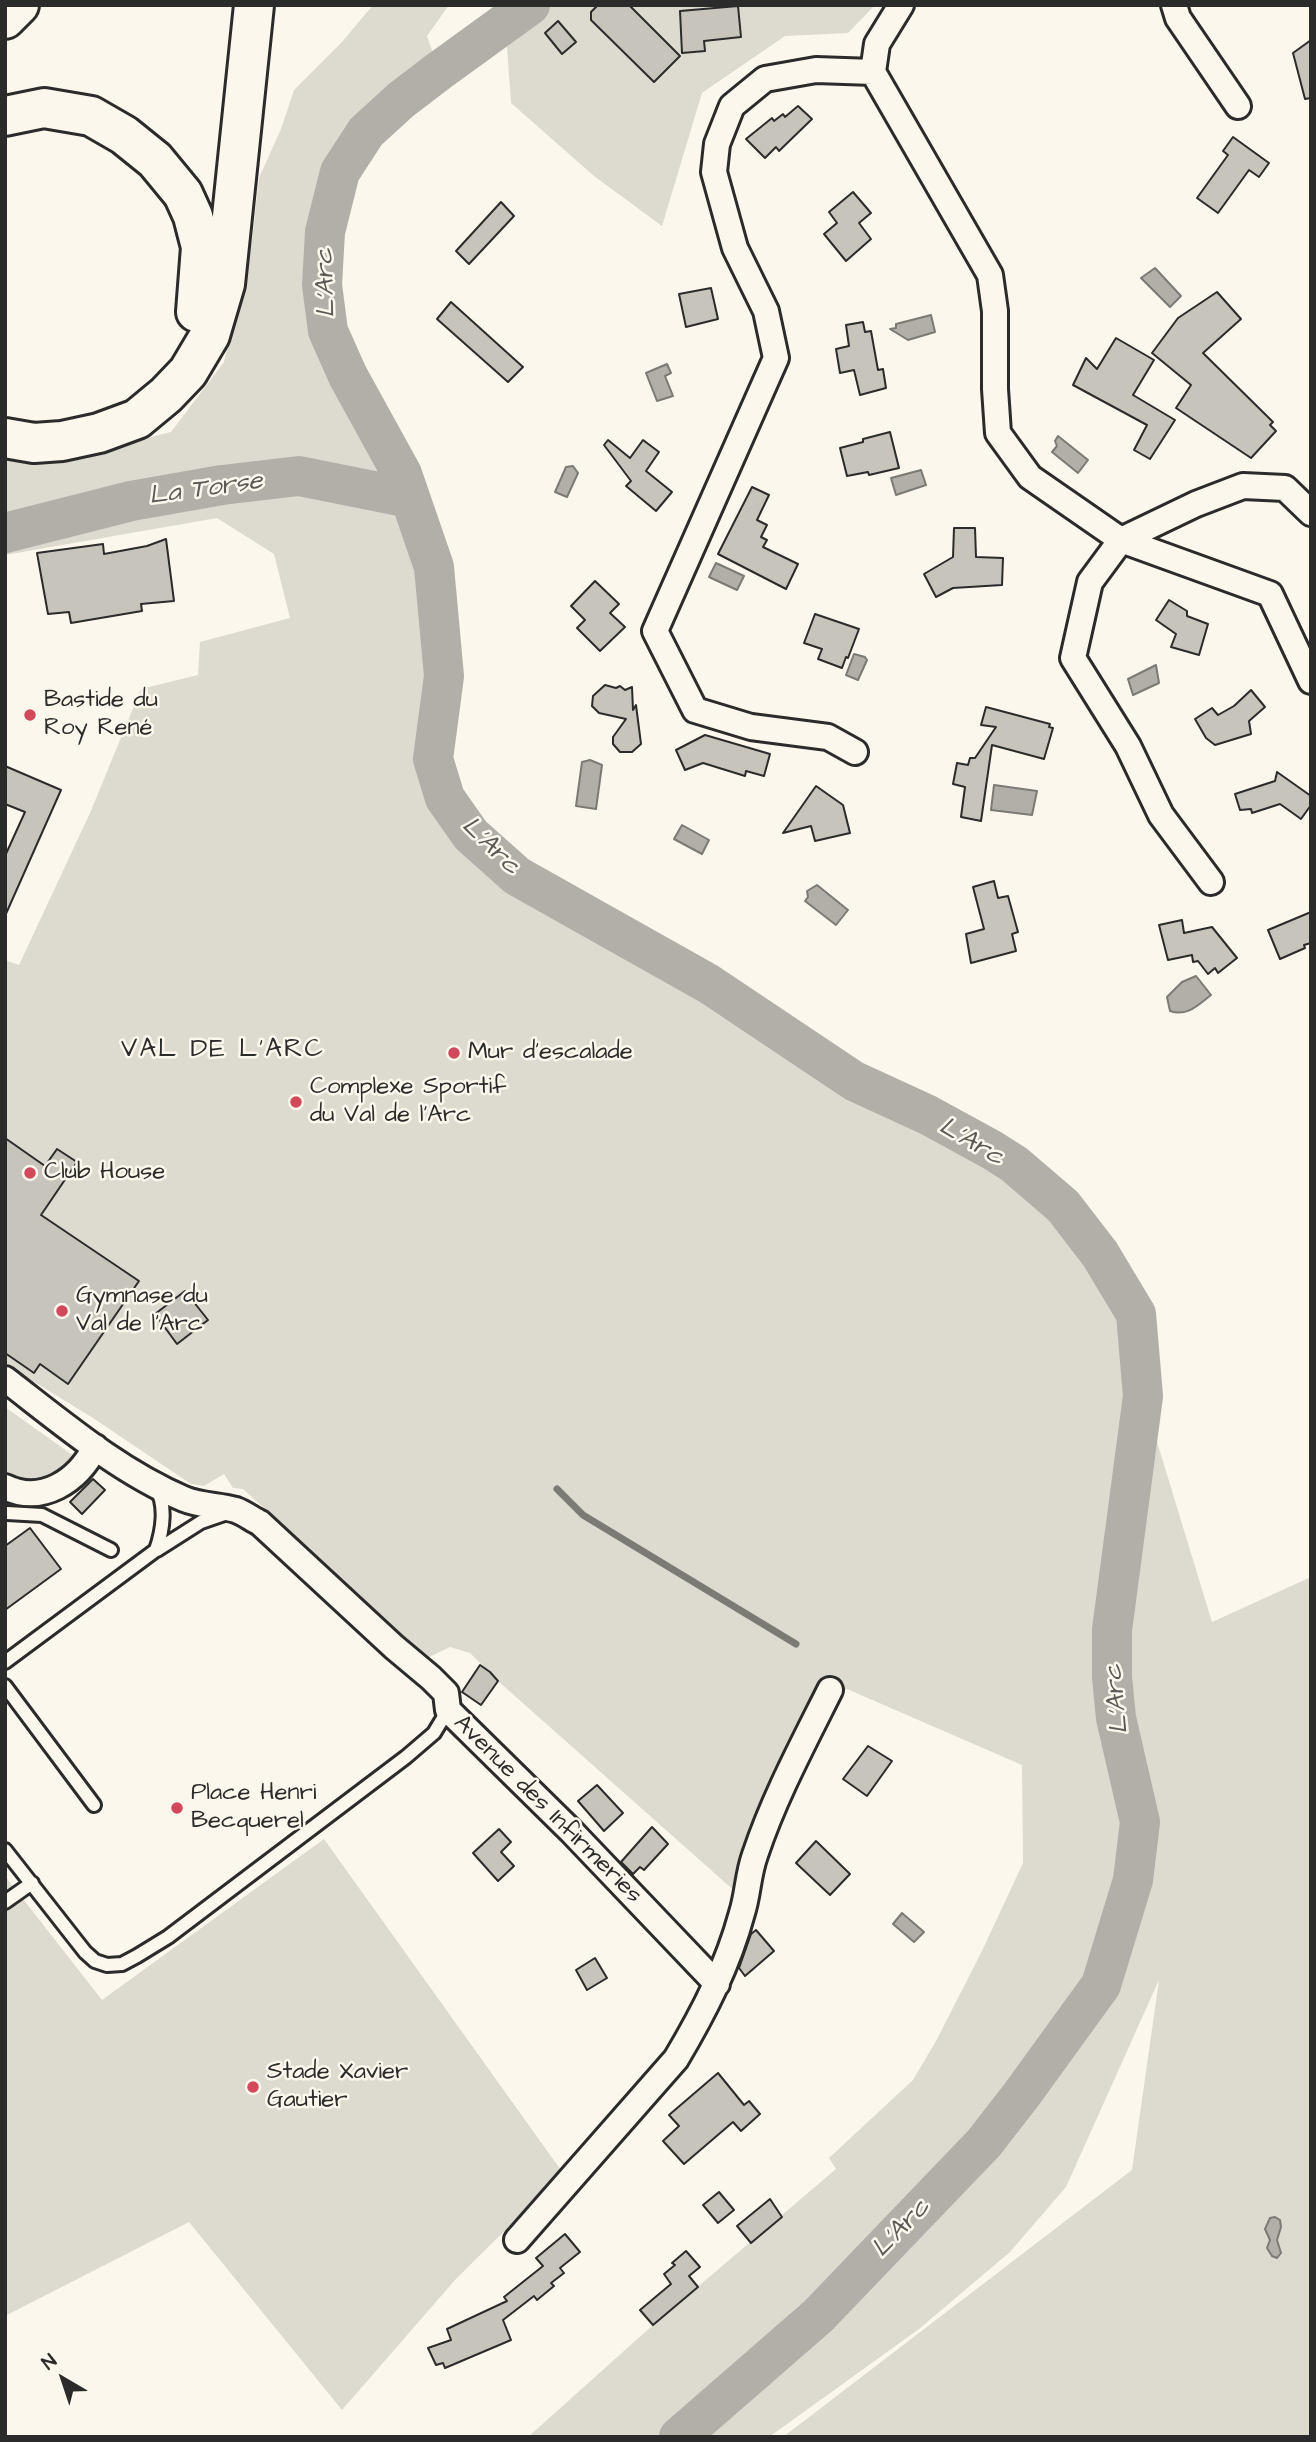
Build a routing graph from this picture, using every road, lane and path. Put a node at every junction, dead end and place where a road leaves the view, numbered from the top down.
1 (19, 5) edge
2 (254, 5) edge
3 (901, 5) edge
4 (1174, 5) edge
5 (5, 19) edge
6 (873, 72) junction
7 (1238, 106) dead end
8 (5, 117) edge
9 (5, 421) edge
10 (5, 438) edge
11 (1311, 513) edge
12 (1121, 540) junction
13 (1311, 681) edge
14 (855, 752) dead end
15 (1211, 883) dead end
16 (5, 1379) edge
17 (95, 1447) junction
18 (152, 1483) junction
19 (5, 1487) edge
20 (236, 1510) junction
21 (7, 1513) dead end
22 (111, 1550) dead end
23 (156, 1550) junction
24 (5, 1662) edge
25 (5, 1686) edge
26 (830, 1690) dead end
27 (448, 1710) junction
28 (94, 1805) dead end
29 (5, 1850) edge
30 (32, 1883) junction
31 (5, 1902) edge
32 (717, 1984) junction
33 (517, 2240) dead end

1 - 5 highway
2 - 10 highway
3 - 6 street
4 - 7 street
6 - 12 street
6 - 14 street
8 - 9 highway
11 - 12 street
12 - 13 street
12 - 15 street
16 - 17 street, Avenue des Infirmeries
17 - 18 street, Avenue des Infirmeries
17 - 19 street
18 - 20 street, Avenue des Infirmeries
18 - 23 lane
20 - 23 lane
20 - 27 street, Avenue des Infirmeries
21 - 22 lane
23 - 24 lane
25 - 28 lane
26 - 32 street
27 - 30 lane
27 - 32 street, Avenue des Infirmeries
29 - 30 lane
30 - 31 lane
32 - 33 street

